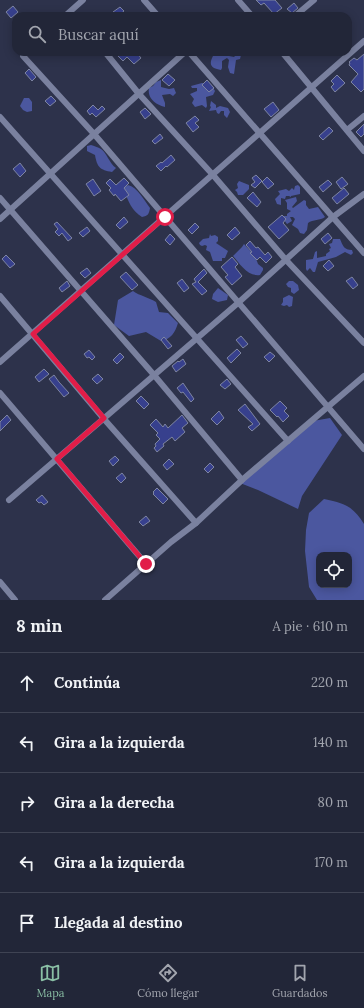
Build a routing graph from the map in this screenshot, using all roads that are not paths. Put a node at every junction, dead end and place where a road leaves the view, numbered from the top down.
1 (83, 0) edge
2 (144, 0) edge
3 (238, 0) edge
4 (314, 0) edge
5 (74, 12) edge
6 (154, 12) edge
7 (248, 12) edge
8 (300, 12) edge
9 (364, 41) edge
10 (352, 52) edge
11 (23, 56) edge
12 (107, 56) edge
13 (181, 56) edge
14 (193, 56) edge
15 (285, 56) edge
16 (347, 56) edge
17 (311, 88) junction
18 (139, 94) junction
19 (0, 116) edge
20 (364, 116) edge
21 (347, 130) junction
22 (260, 133) junction
23 (94, 134) junction
24 (364, 151) edge
25 (51, 173) junction
26 (213, 175) junction
27 (364, 194) edge
28 (0, 198) edge
29 (10, 210) junction
30 (165, 217) junction
31 (333, 217) junction
32 (0, 219) edge
33 (364, 253) edge
34 (123, 254) junction
35 (286, 260) junction
36 (81, 291) junction
37 (0, 296) edge
38 (238, 303) junction
39 (33, 334) junction
40 (197, 338) junction
41 (364, 343) edge
42 (0, 362) edge
43 (154, 375) junction
44 (364, 376) edge
45 (0, 393) edge
46 (327, 407) junction
47 (104, 418) junction
48 (288, 441) junction
49 (364, 449) edge
50 (57, 459) junction
51 (242, 480) junction
52 (9, 500) dead end
53 (196, 523) junction
54 (146, 564) junction
55 (0, 582) edge
56 (15, 600) edge
57 (105, 600) edge

1 - 5 street
2 - 6 street
3 - 7 street
4 - 8 street
9 - 10 street
11 - 23 street
12 - 18 street
13 - 18 street
14 - 22 street
15 - 17 street
16 - 17 street
17 - 21 street
17 - 22 street
18 - 23 street
18 - 26 street
19 - 25 street
20 - 21 street
21 - 24 street
22 - 26 street
22 - 31 street
23 - 25 street
23 - 30 street
25 - 29 street
25 - 34 street
26 - 30 street
26 - 35 street
27 - 31 street
28 - 29 street
29 - 32 street
29 - 36 street
30 - 34 street
30 - 38 street
31 - 33 street
31 - 35 street
34 - 36 street
34 - 40 street
35 - 38 street
35 - 41 street
36 - 39 street
36 - 43 street
37 - 39 street
38 - 40 street
38 - 46 street
39 - 42 street
39 - 47 street
40 - 43 street
40 - 48 street
43 - 47 street
43 - 51 street
44 - 46 street
45 - 50 street
46 - 48 street
46 - 49 street
47 - 50 street
47 - 53 street
48 - 51 street
50 - 52 street
50 - 54 street
51 - 53 street
53 - 54 street
54 - 57 street
55 - 56 street

